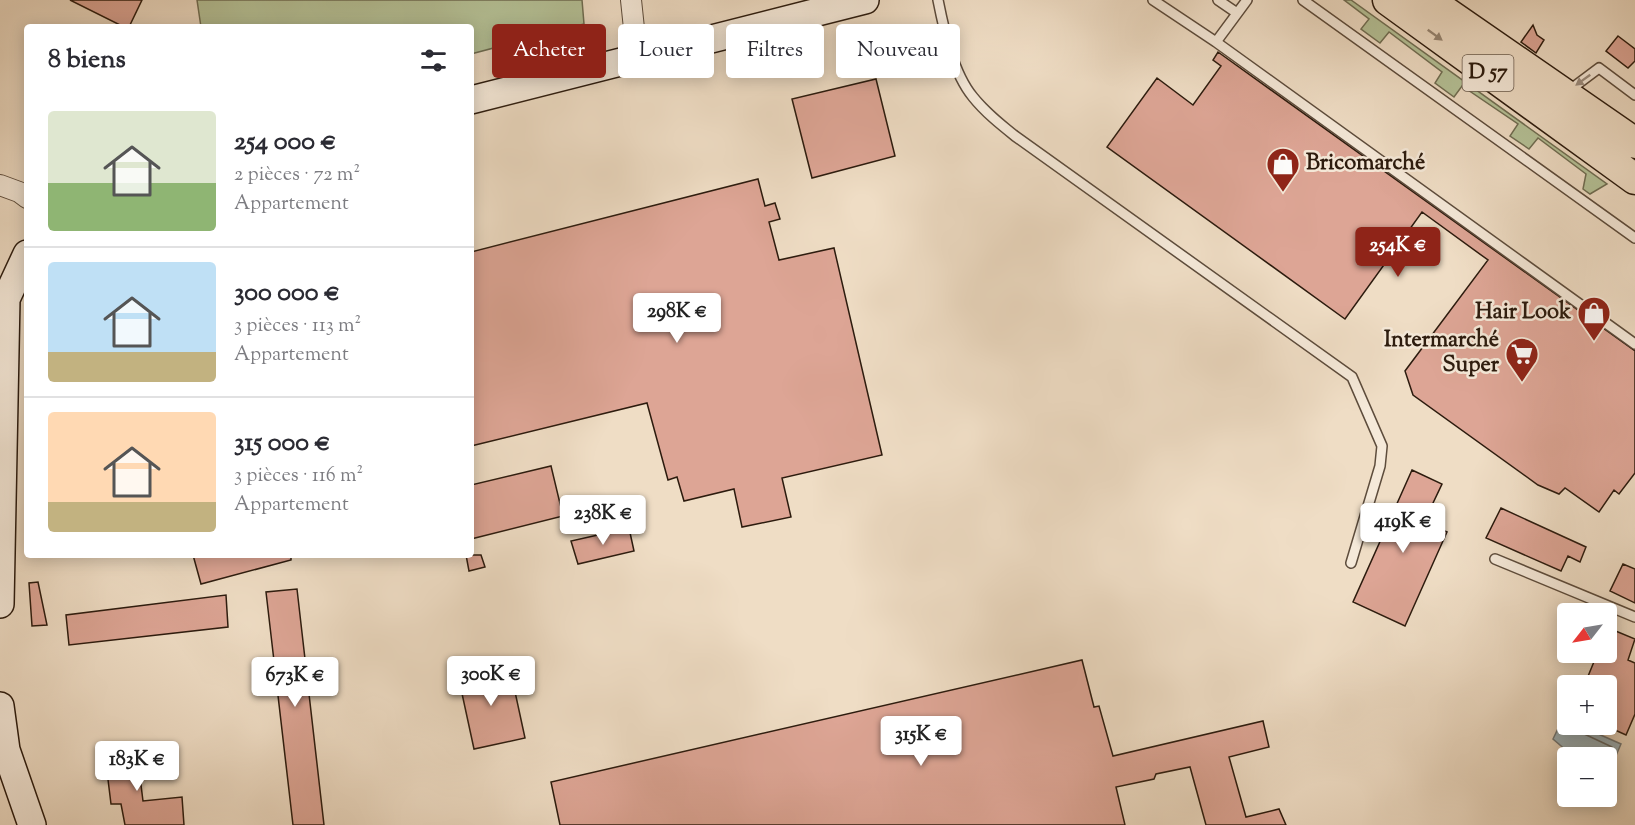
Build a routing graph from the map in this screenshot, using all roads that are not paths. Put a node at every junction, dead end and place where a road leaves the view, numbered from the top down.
1 (631, 0) edge
2 (938, 0) edge
3 (1153, 0) edge
4 (1218, 0) edge
5 (1247, 0) edge
6 (1303, 0) edge
7 (1388, 0) edge
8 (1428, 0) edge
9 (858, 1) edge
10 (1237, 13) junction
11 (634, 24) edge
12 (714, 37) edge
13 (1216, 42) junction
14 (618, 62) edge
15 (1564, 93) junction
16 (1635, 95) edge
17 (474, 99) edge
18 (1635, 143) edge
19 (1635, 179) edge
20 (0, 184) edge
21 (24, 196) edge
22 (1635, 238) edge
23 (24, 260) edge
24 (1635, 344) edge
25 (1495, 558) dead end
26 (1351, 563) dead end
27 (0, 604) edge
28 (1635, 617) edge
29 (0, 706) edge
30 (32, 825) edge

1 - 11 street
2 - 26 lane
3 - 13 lane
4 - 10 lane
5 - 10 lane
6 - 22 lane
7 -> 19 main road, D 57
8 - 15 main road, D 57
9 - 12 main road
10 - 13 lane
13 - 24 lane
14 - 17 main road
16 -> 15 lane
15 - 18 main road, D 57
20 - 21 street
23 - 27 main road
25 - 28 lane
29 - 30 main road

